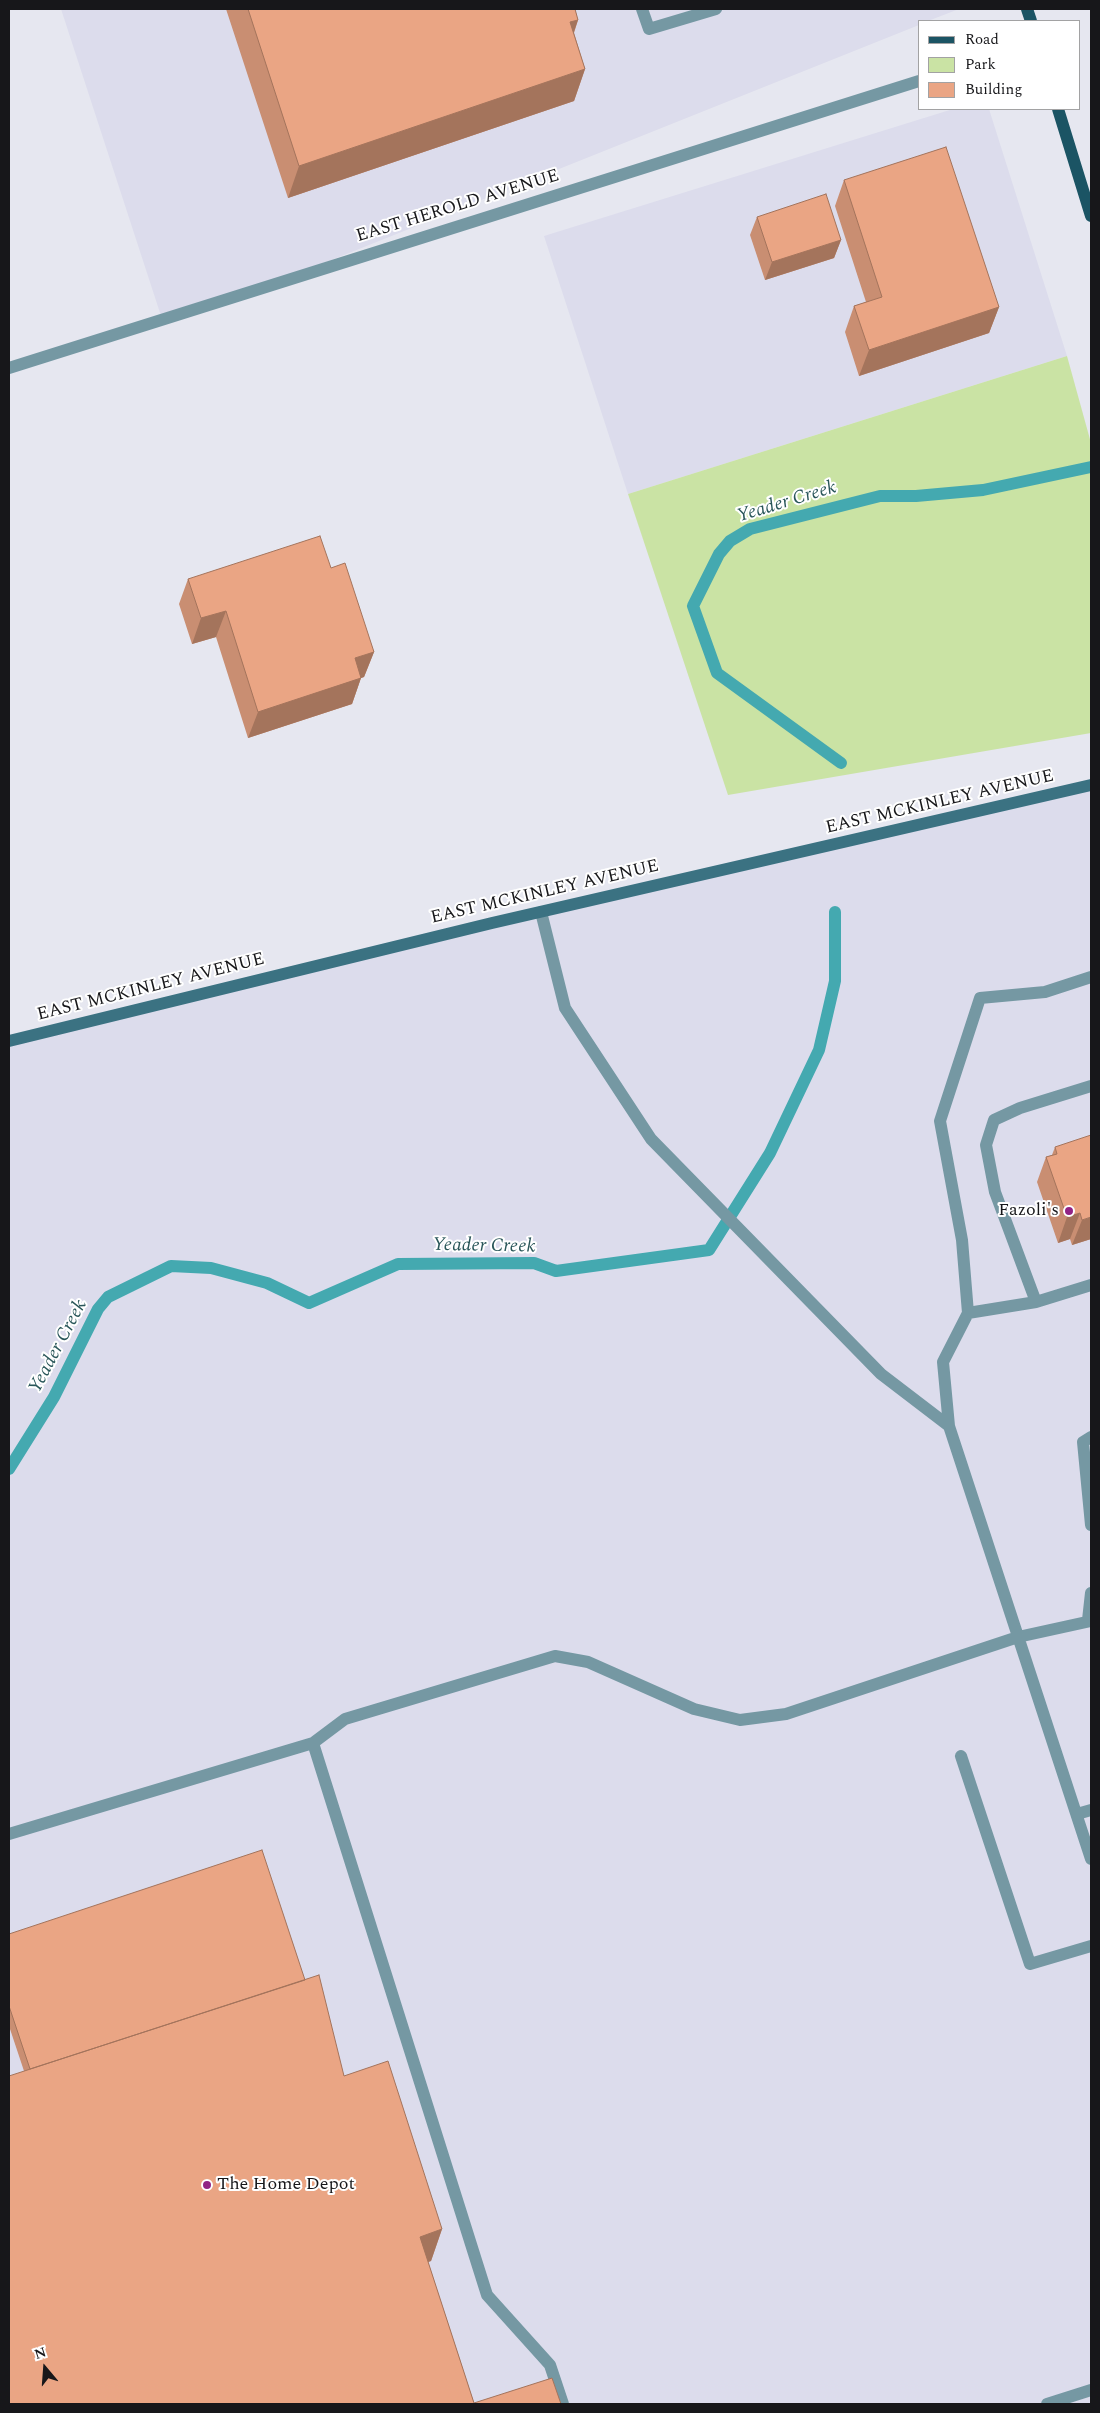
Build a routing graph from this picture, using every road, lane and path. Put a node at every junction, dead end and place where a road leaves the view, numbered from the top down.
1 (642, 9) edge
2 (716, 9) edge
3 (918, 81) edge
4 (1058, 110) edge
5 (1091, 216) edge
6 (9, 368) edge
7 (1091, 785) edge
8 (541, 912) junction
9 (1091, 977) edge
10 (9, 1041) edge
11 (1091, 1086) edge
12 (1091, 1285) edge
13 (1036, 1302) junction
14 (968, 1313) junction
15 (948, 1426) junction
16 (1091, 1437) edge
17 (1091, 1525) edge
18 (1091, 1594) edge
19 (1090, 1618) edge
20 (1018, 1636) junction
21 (313, 1743) junction
22 (961, 1756) dead end
23 (1091, 1810) edge
24 (1077, 1814) junction
25 (9, 1834) edge
26 (1091, 1860) edge
27 (1091, 1946) edge
28 (1091, 2390) edge
29 (563, 2404) edge
30 (1047, 2404) edge

1 - 2 street
3 - 6 street, EAST HEROLD AVENUE
4 - 5 main road
7 - 8 main road, EAST MCKINLEY AVENUE
8 - 10 main road, EAST MCKINLEY AVENUE
8 - 15 street
9 - 14 street
11 - 13 street
12 - 13 street
13 - 14 street
14 - 15 street
15 - 20 street
16 - 17 street
18 - 19 street
19 - 20 street
20 - 21 street
20 - 24 street
21 - 25 street
21 - 29 street
22 - 27 street
23 - 24 street
24 - 26 street
28 - 30 street

